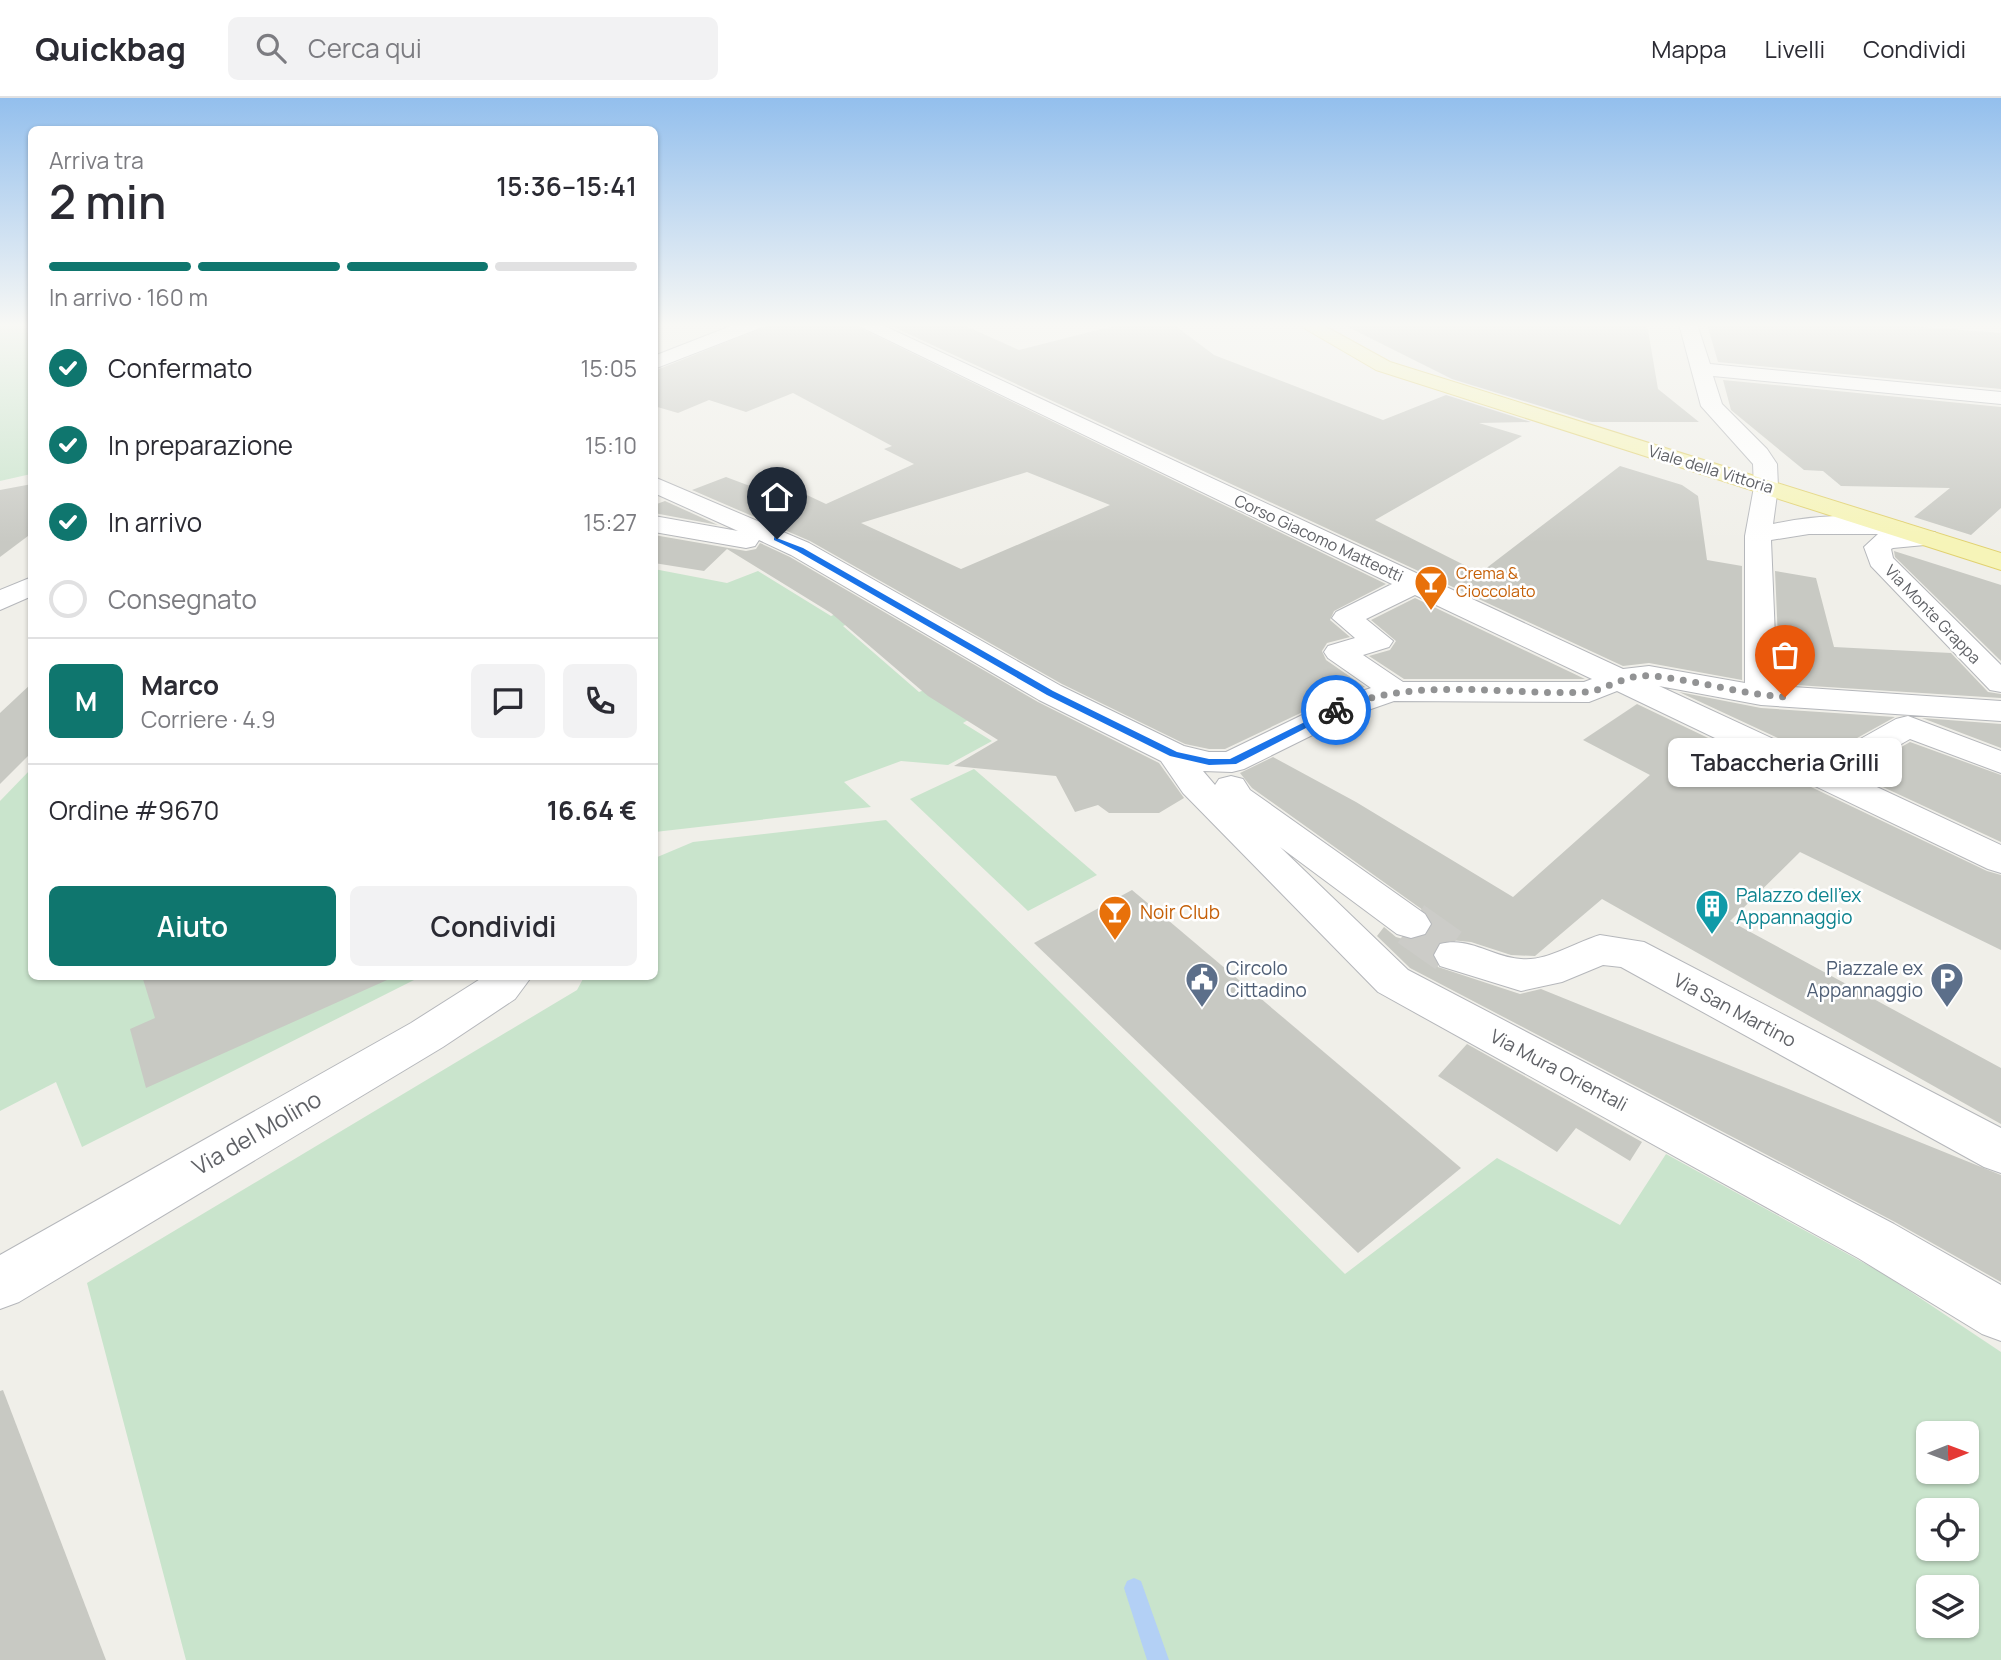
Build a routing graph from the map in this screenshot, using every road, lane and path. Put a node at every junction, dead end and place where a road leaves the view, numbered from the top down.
1 (1019, 397) edge
2 (1481, 397) edge
3 (1709, 397) edge
4 (658, 486) edge
5 (1766, 487) junction
6 (658, 525) edge
7 (1895, 528) junction
8 (1758, 536) junction
9 (1926, 538) junction
10 (800, 549) junction
11 (2001, 562) edge
12 (1416, 583) junction
13 (28, 587) edge
14 (0, 601) edge
15 (1619, 679) junction
16 (2001, 683) edge
17 (1398, 692) junction
18 (1761, 695) junction
19 (2001, 711) edge
20 (1173, 754) junction
21 (1232, 762) junction
22 (2001, 763) edge
23 (1823, 775) junction
24 (2001, 860) edge
25 (1411, 924) tunnel mouth
26 (1455, 955) tunnel mouth
27 (507, 980) edge
28 (2001, 1152) edge
29 (0, 1284) edge
30 (2001, 1315) edge

1 - 12 street, Corso Giacomo Matteotti
2 - 5 main road, Viale della Vittoria
3 - 5 street
4 - 10 street
5 - 7 main road, Viale della Vittoria
5 - 8 street
6 - 10 street
7 - 8 street
7 - 9 main road, Viale della Vittoria
8 - 18 street
9 - 11 main road, Viale della Vittoria
9 - 16 street, Via Monte Grappa
10 - 20 street
12 - 15 street, Corso Giacomo Matteotti
12 - 17 street
13 - 14 street
15 - 17 street
15 - 18 street
15 - 23 street, Corso Giacomo Matteotti
17 - 21 street
18 - 19 street
20 - 21 street
20 - 30 street, Via Mura Orientali
21 - 25 street
22 - 23 street
23 - 24 street, Corso Giacomo Matteotti
26 - 28 street, Via San Martino
27 - 29 street, Via del Molino

